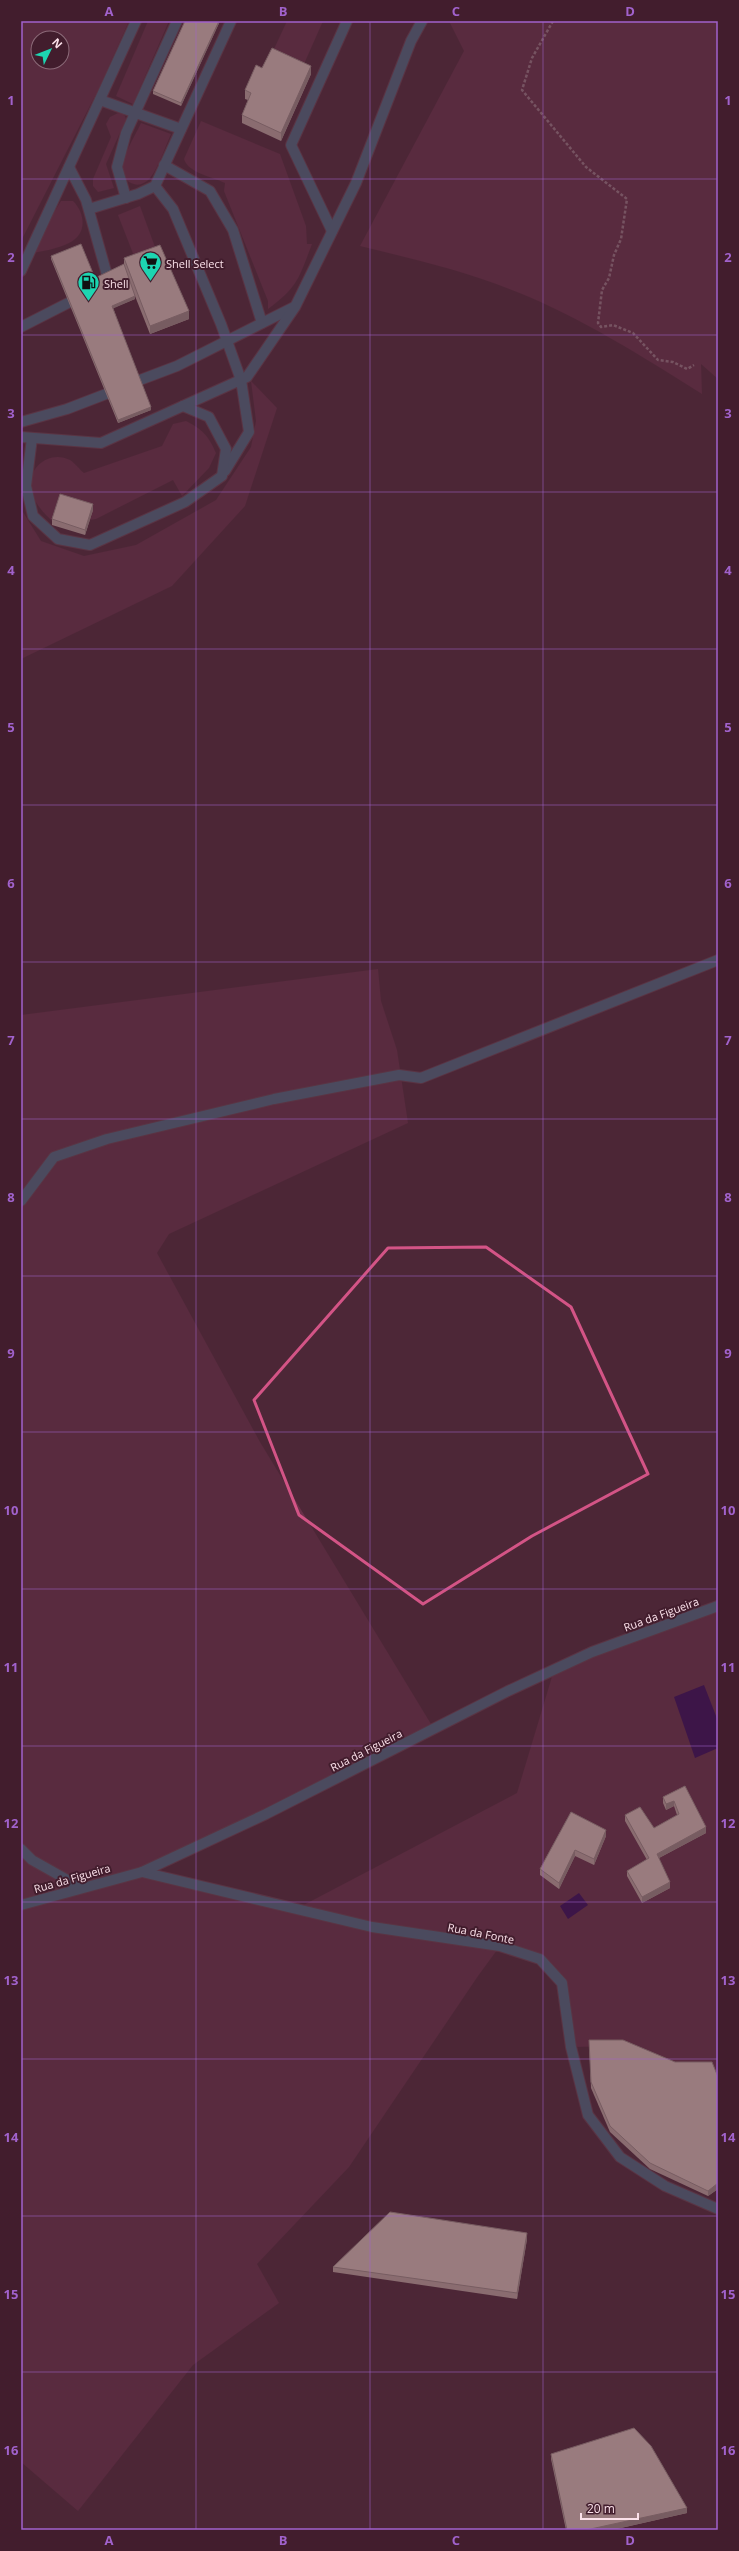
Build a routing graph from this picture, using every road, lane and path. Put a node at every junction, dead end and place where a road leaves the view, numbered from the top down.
1 (136, 21) edge
2 (177, 21) edge
3 (231, 21) edge
4 (347, 21) edge
5 (422, 21) edge
6 (553, 21) edge
7 (100, 100) junction
8 (135, 112) junction
9 (181, 129) junction
10 (164, 165) junction
11 (69, 167) junction
12 (155, 186) junction
13 (126, 198) junction
14 (89, 208) junction
15 (332, 231) junction
16 (21, 271) edge
17 (107, 275) edge
18 (68, 303) edge
19 (295, 307) junction
20 (262, 323) junction
21 (21, 326) edge
22 (226, 341) junction
23 (694, 365) dead end
24 (140, 380) edge
25 (241, 380) junction
26 (106, 394) edge
27 (183, 406) junction
28 (21, 422) edge
29 (21, 438) edge
30 (32, 438) junction
31 (222, 476) junction
32 (718, 960) edge
33 (21, 1201) edge
34 (718, 1606) edge
35 (21, 1849) edge
36 (142, 1872) junction
37 (80, 1887) junction
38 (21, 1905) edge
39 (718, 2209) edge

1 - 7 street
2 - 8 street
3 - 9 street
4 - 15 street
5 - 15 street
6 - 23 path
7 - 8 street
7 - 11 street
8 - 9 street
8 - 13 street
9 - 10 street
10 - 12 street
10 - 20 street
11 - 14 street
11 - 16 street
12 - 13 street
12 - 22 street
13 - 14 street
14 - 17 street
15 - 19 street
18 - 21 street
19 - 20 street
19 - 25 street
20 - 22 street
22 - 24 street
22 - 25 street
25 - 27 street
25 - 31 street
26 - 28 street
27 - 30 street
27 - 31 street
29 - 30 street
30 - 31 street
32 - 33 street
34 - 36 street, Rua da Figueira
35 - 37 street
36 - 37 street, Rua da Figueira
36 - 39 street, Rua da Fonte
37 - 38 street, Rua da Figueira

